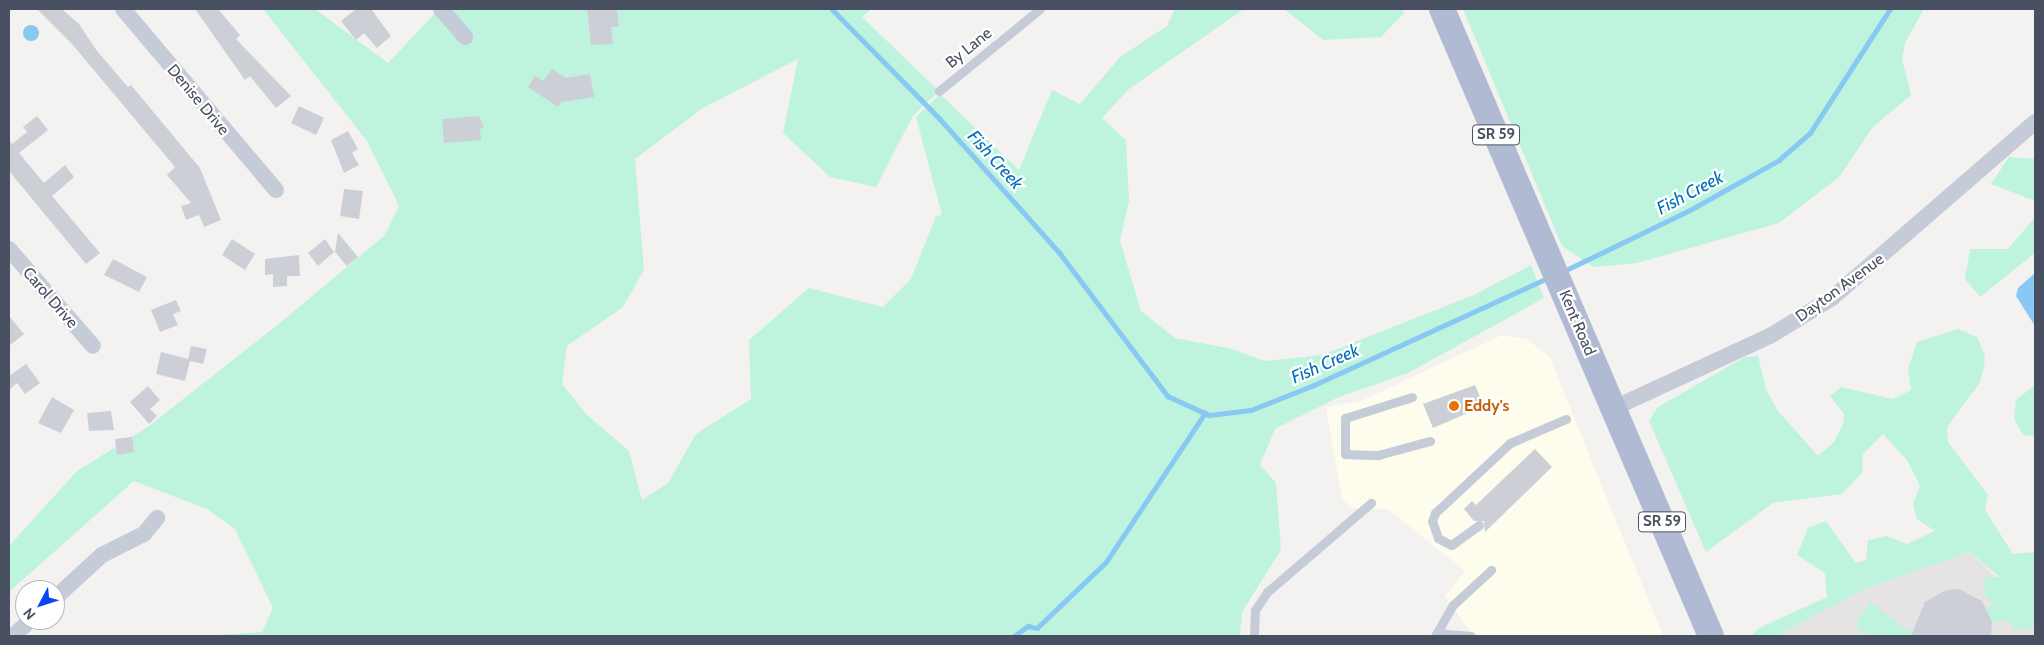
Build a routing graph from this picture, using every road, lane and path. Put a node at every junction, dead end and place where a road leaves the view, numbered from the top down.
1 (123, 9) edge
2 (441, 9) edge
3 (1040, 9) edge
4 (1442, 9) edge
5 (466, 37) dead end
6 (939, 92) dead end
7 (2035, 122) edge
8 (276, 190) dead end
9 (9, 249) edge
10 (93, 346) dead end
11 (1412, 397) dead end
12 (1614, 408) junction
13 (1566, 419) dead end
14 (1430, 441) dead end
15 (1371, 503) dead end
16 (157, 518) dead end
17 (1479, 525) dead end
18 (1491, 570) dead end
19 (65, 589) edge
20 (1436, 634) edge
21 (1254, 636) edge
22 (1471, 636) edge
23 (1711, 636) edge

1 - 8 street, Denise Drive
2 - 5 street
3 - 6 lane, By Lane
4 - 12 main road, Kent Road / SR 59
7 - 12 street, Dayton Avenue
9 - 10 street, Carol Drive
11 - 14 lane
12 - 23 main road, Kent Road / SR 59
13 - 17 lane
15 - 21 lane
16 - 19 street
18 - 20 lane
20 - 22 lane

